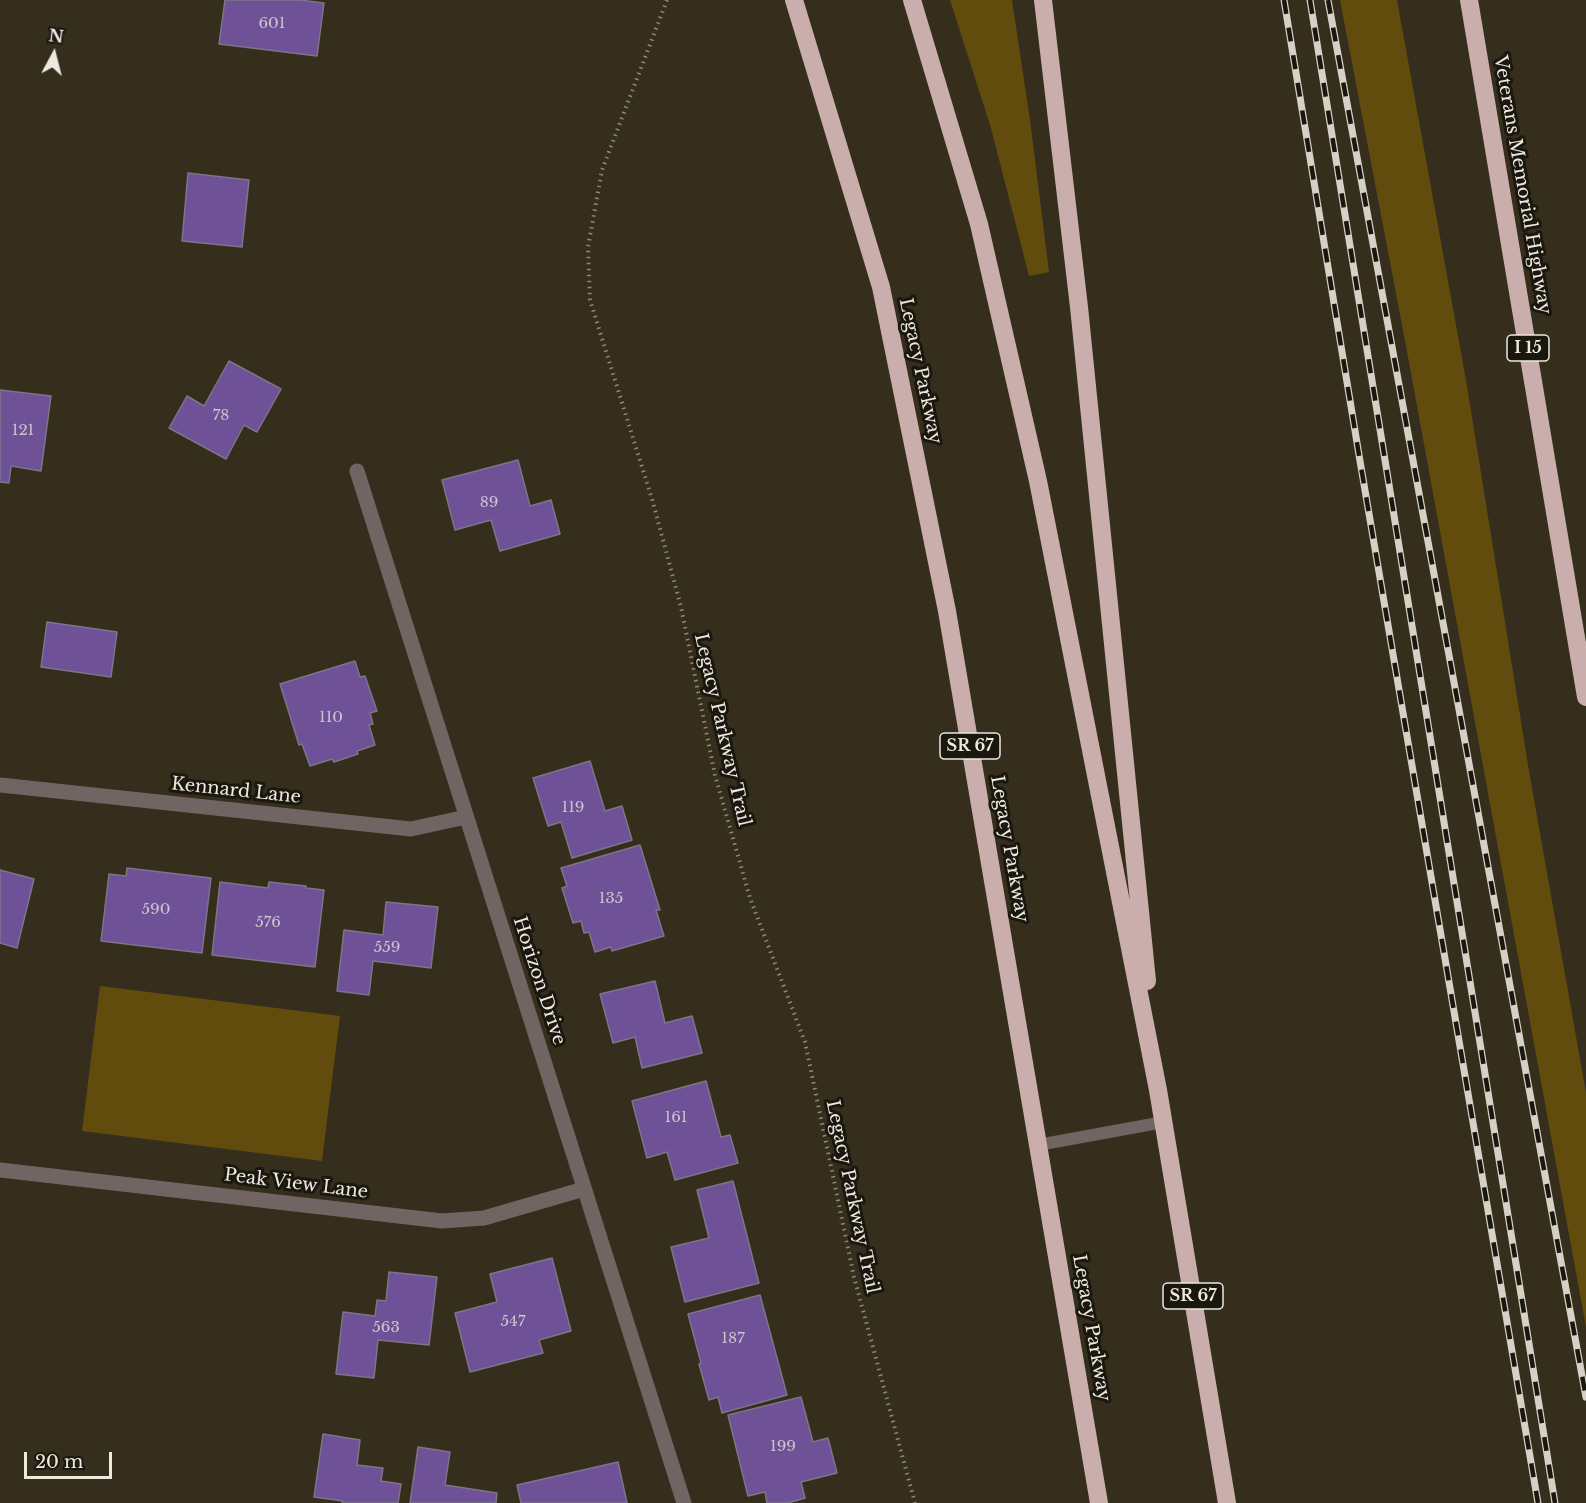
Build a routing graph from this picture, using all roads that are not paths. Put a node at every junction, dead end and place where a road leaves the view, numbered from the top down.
1 (794, 0) edge
2 (912, 0) edge
3 (1042, 0) edge
4 (1469, 0) edge
5 (357, 471) dead end
6 (1586, 697) edge
7 (0, 785) edge
8 (466, 817) junction
9 (1158, 1090) junction
10 (1164, 1122) junction
11 (1038, 1145) junction
12 (0, 1170) edge
13 (584, 1189) junction
14 (684, 1503) edge
15 (1099, 1503) edge
16 (1227, 1503) edge

1 - 11 highway, Legacy Parkway / SR 67
2 - 9 highway
3 - 9 highway
4 - 6 highway, Veterans Memorial Highway / I 15
5 - 8 street, Horizon Drive
7 - 8 street, Kennard Lane
8 - 13 street, Horizon Drive
9 - 10 highway, SR 67
10 - 11 lane
10 - 16 highway, SR 67
11 - 15 highway, Legacy Parkway / SR 67
12 - 13 street, Peak View Lane
13 - 14 street, Horizon Drive

